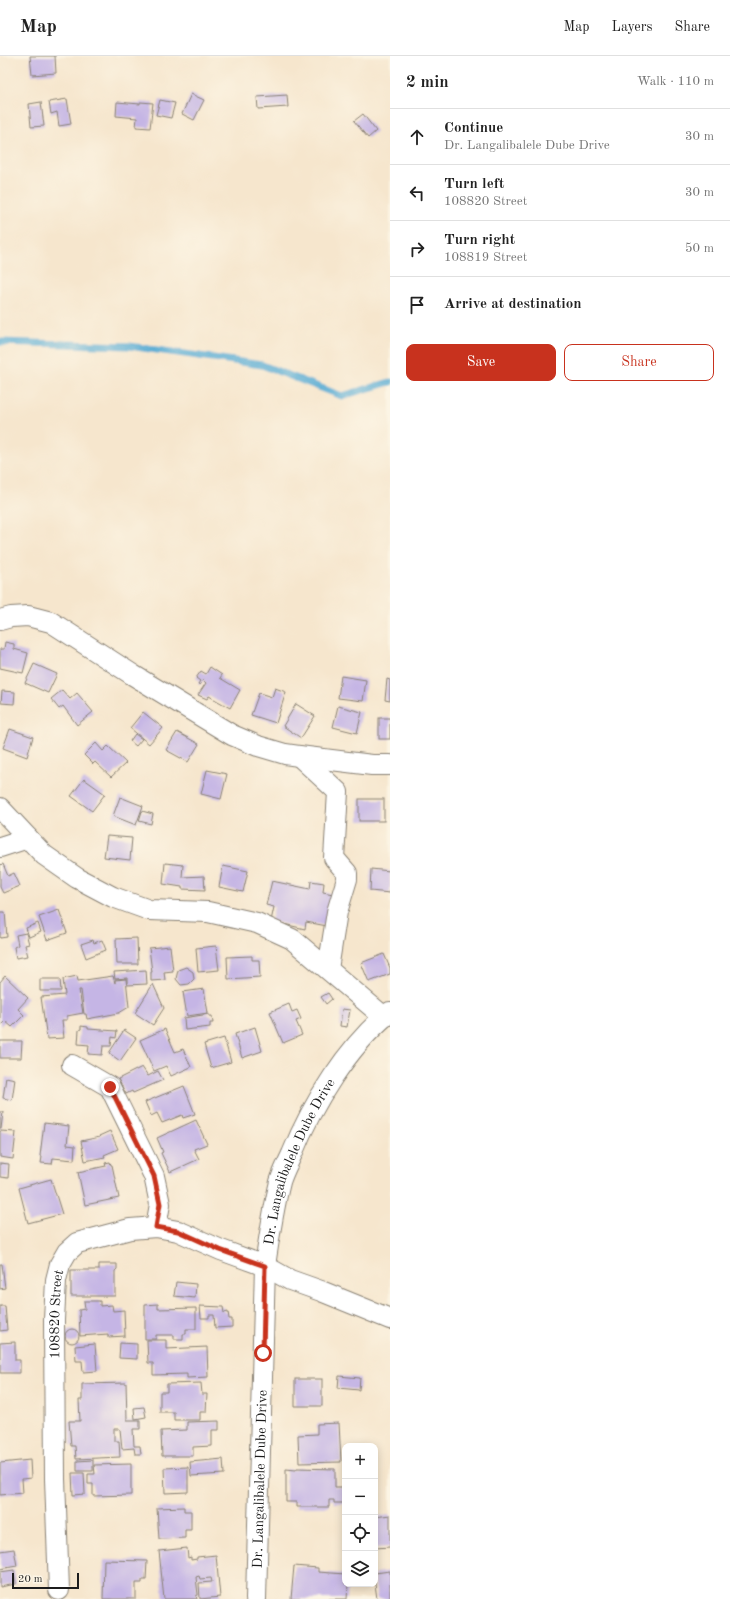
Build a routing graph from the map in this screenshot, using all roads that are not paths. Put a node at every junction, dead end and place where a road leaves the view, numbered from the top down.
1 (0, 620) edge
2 (299, 756) junction
3 (390, 765) edge
4 (0, 808) edge
5 (28, 838) junction
6 (0, 847) edge
7 (328, 969) junction
8 (387, 1014) edge
9 (72, 1065) dead end
10 (156, 1227) junction
11 (265, 1266) junction
12 (390, 1319) edge
13 (59, 1590) dead end
14 (256, 1599) edge

1 - 2 street
2 - 3 street
2 - 7 street
4 - 5 street
5 - 6 street
5 - 7 street
7 - 8 street
8 - 11 street, Dr. Langalibalele Dube Drive
9 - 10 street
10 - 11 street, 108820 Street
10 - 13 street, 108820 Street
11 - 12 street, 108820 Street
11 - 14 street, Dr. Langalibalele Dube Drive

